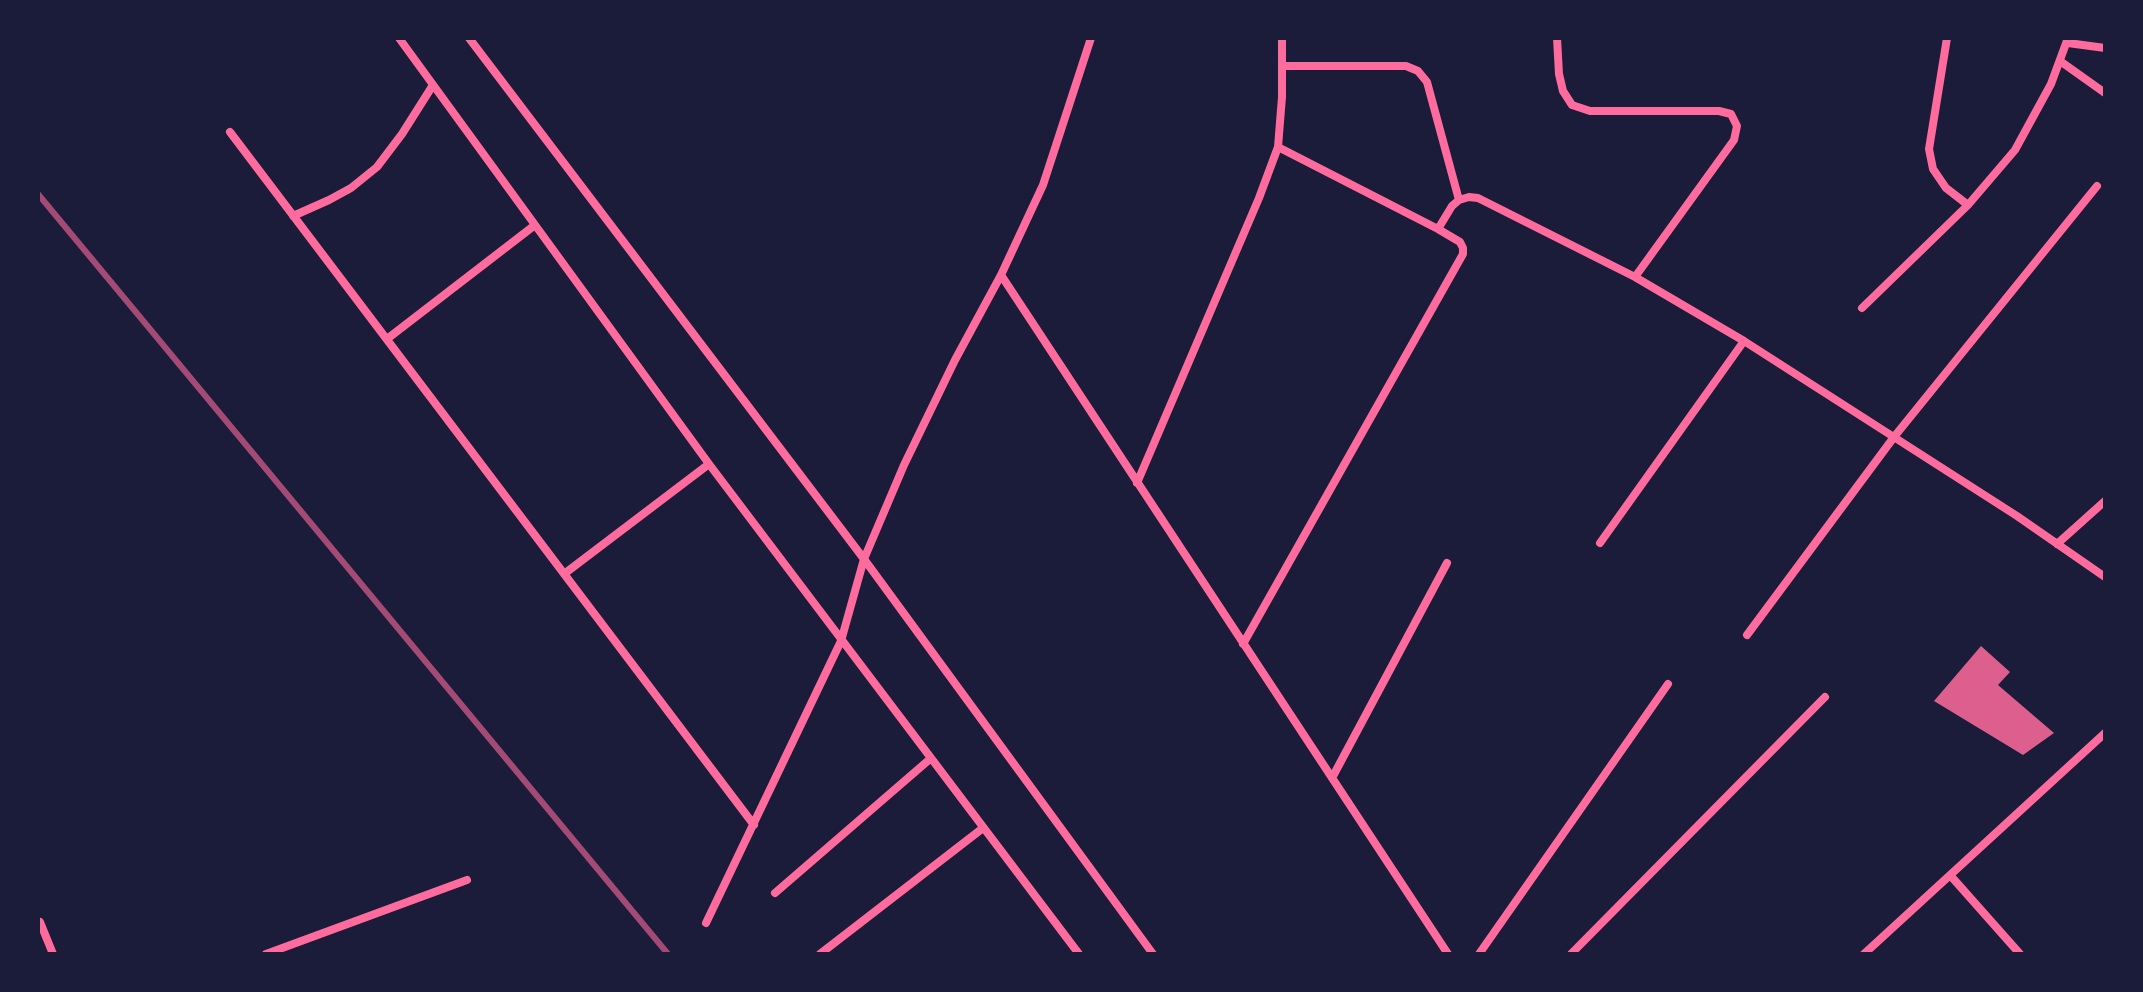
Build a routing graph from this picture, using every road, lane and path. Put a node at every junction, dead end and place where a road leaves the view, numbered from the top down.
1 (399, 38) edge
2 (469, 38) edge
3 (1091, 38) edge
4 (1282, 38) edge
5 (1557, 38) edge
6 (1947, 38) edge
7 (2068, 40) edge
8 (2105, 48) edge
9 (2060, 61) junction
10 (1282, 66) junction
11 (433, 85) junction
12 (2105, 93) edge
13 (230, 132) dead end
14 (1278, 147) junction
15 (2097, 186) dead end
16 (1459, 200) junction
17 (1968, 205) junction
18 (293, 216) junction
19 (535, 225) junction
20 (1438, 229) junction
21 (1001, 275) junction
22 (1635, 277) junction
23 (1862, 308) dead end
24 (387, 339) junction
25 (1744, 341) junction
26 (1894, 437) junction
27 (709, 464) junction
28 (1137, 483) junction
29 (2105, 501) edge
30 (1600, 543) dead end
31 (2057, 544) junction
32 (864, 559) junction
33 (1447, 563) dead end
34 (564, 574) junction
35 (2105, 577) edge
36 (1747, 635) dead end
37 (841, 641) junction
38 (1243, 644) junction
39 (1668, 684) dead end
40 (1825, 697) dead end
41 (2105, 733) edge
42 (930, 759) junction
43 (1332, 778) junction
44 (754, 825) junction
45 (983, 828) junction
46 (1950, 875) junction
47 (467, 880) dead end
48 (775, 893) dead end
49 (40, 922) dead end
50 (706, 923) dead end
51 (53, 954) edge
52 (266, 954) edge
53 (820, 954) edge
54 (1079, 954) edge
55 (1153, 954) edge
56 (1448, 954) edge
57 (1479, 954) edge
58 (1571, 954) edge
59 (1864, 954) edge
60 (2020, 954) edge

1 - 11 street
2 - 32 street
3 - 21 street
4 - 10 street
5 - 22 street
6 - 17 street
7 - 8 street
7 - 9 street
9 - 12 street
9 - 17 street
10 - 14 street
10 - 16 street
11 - 18 street
11 - 19 street
13 - 18 street
14 - 20 street
14 - 28 street
15 - 26 street
16 - 20 street
16 - 22 street
17 - 23 street
18 - 24 street
19 - 24 street
19 - 27 street
20 - 38 street
21 - 28 street
21 - 32 street
22 - 25 street
24 - 34 street
25 - 26 street
25 - 30 street
26 - 31 street
26 - 36 street
27 - 34 street
27 - 37 street
28 - 38 street
29 - 31 street
31 - 35 street
32 - 37 street
32 - 55 street
33 - 43 street
34 - 44 street
37 - 42 street
37 - 44 street
38 - 43 street
39 - 57 street
40 - 58 street
41 - 46 street
42 - 45 street
42 - 48 street
43 - 56 street
44 - 50 street
45 - 53 street
45 - 54 street
46 - 59 street
46 - 60 street
47 - 52 street
49 - 51 street

